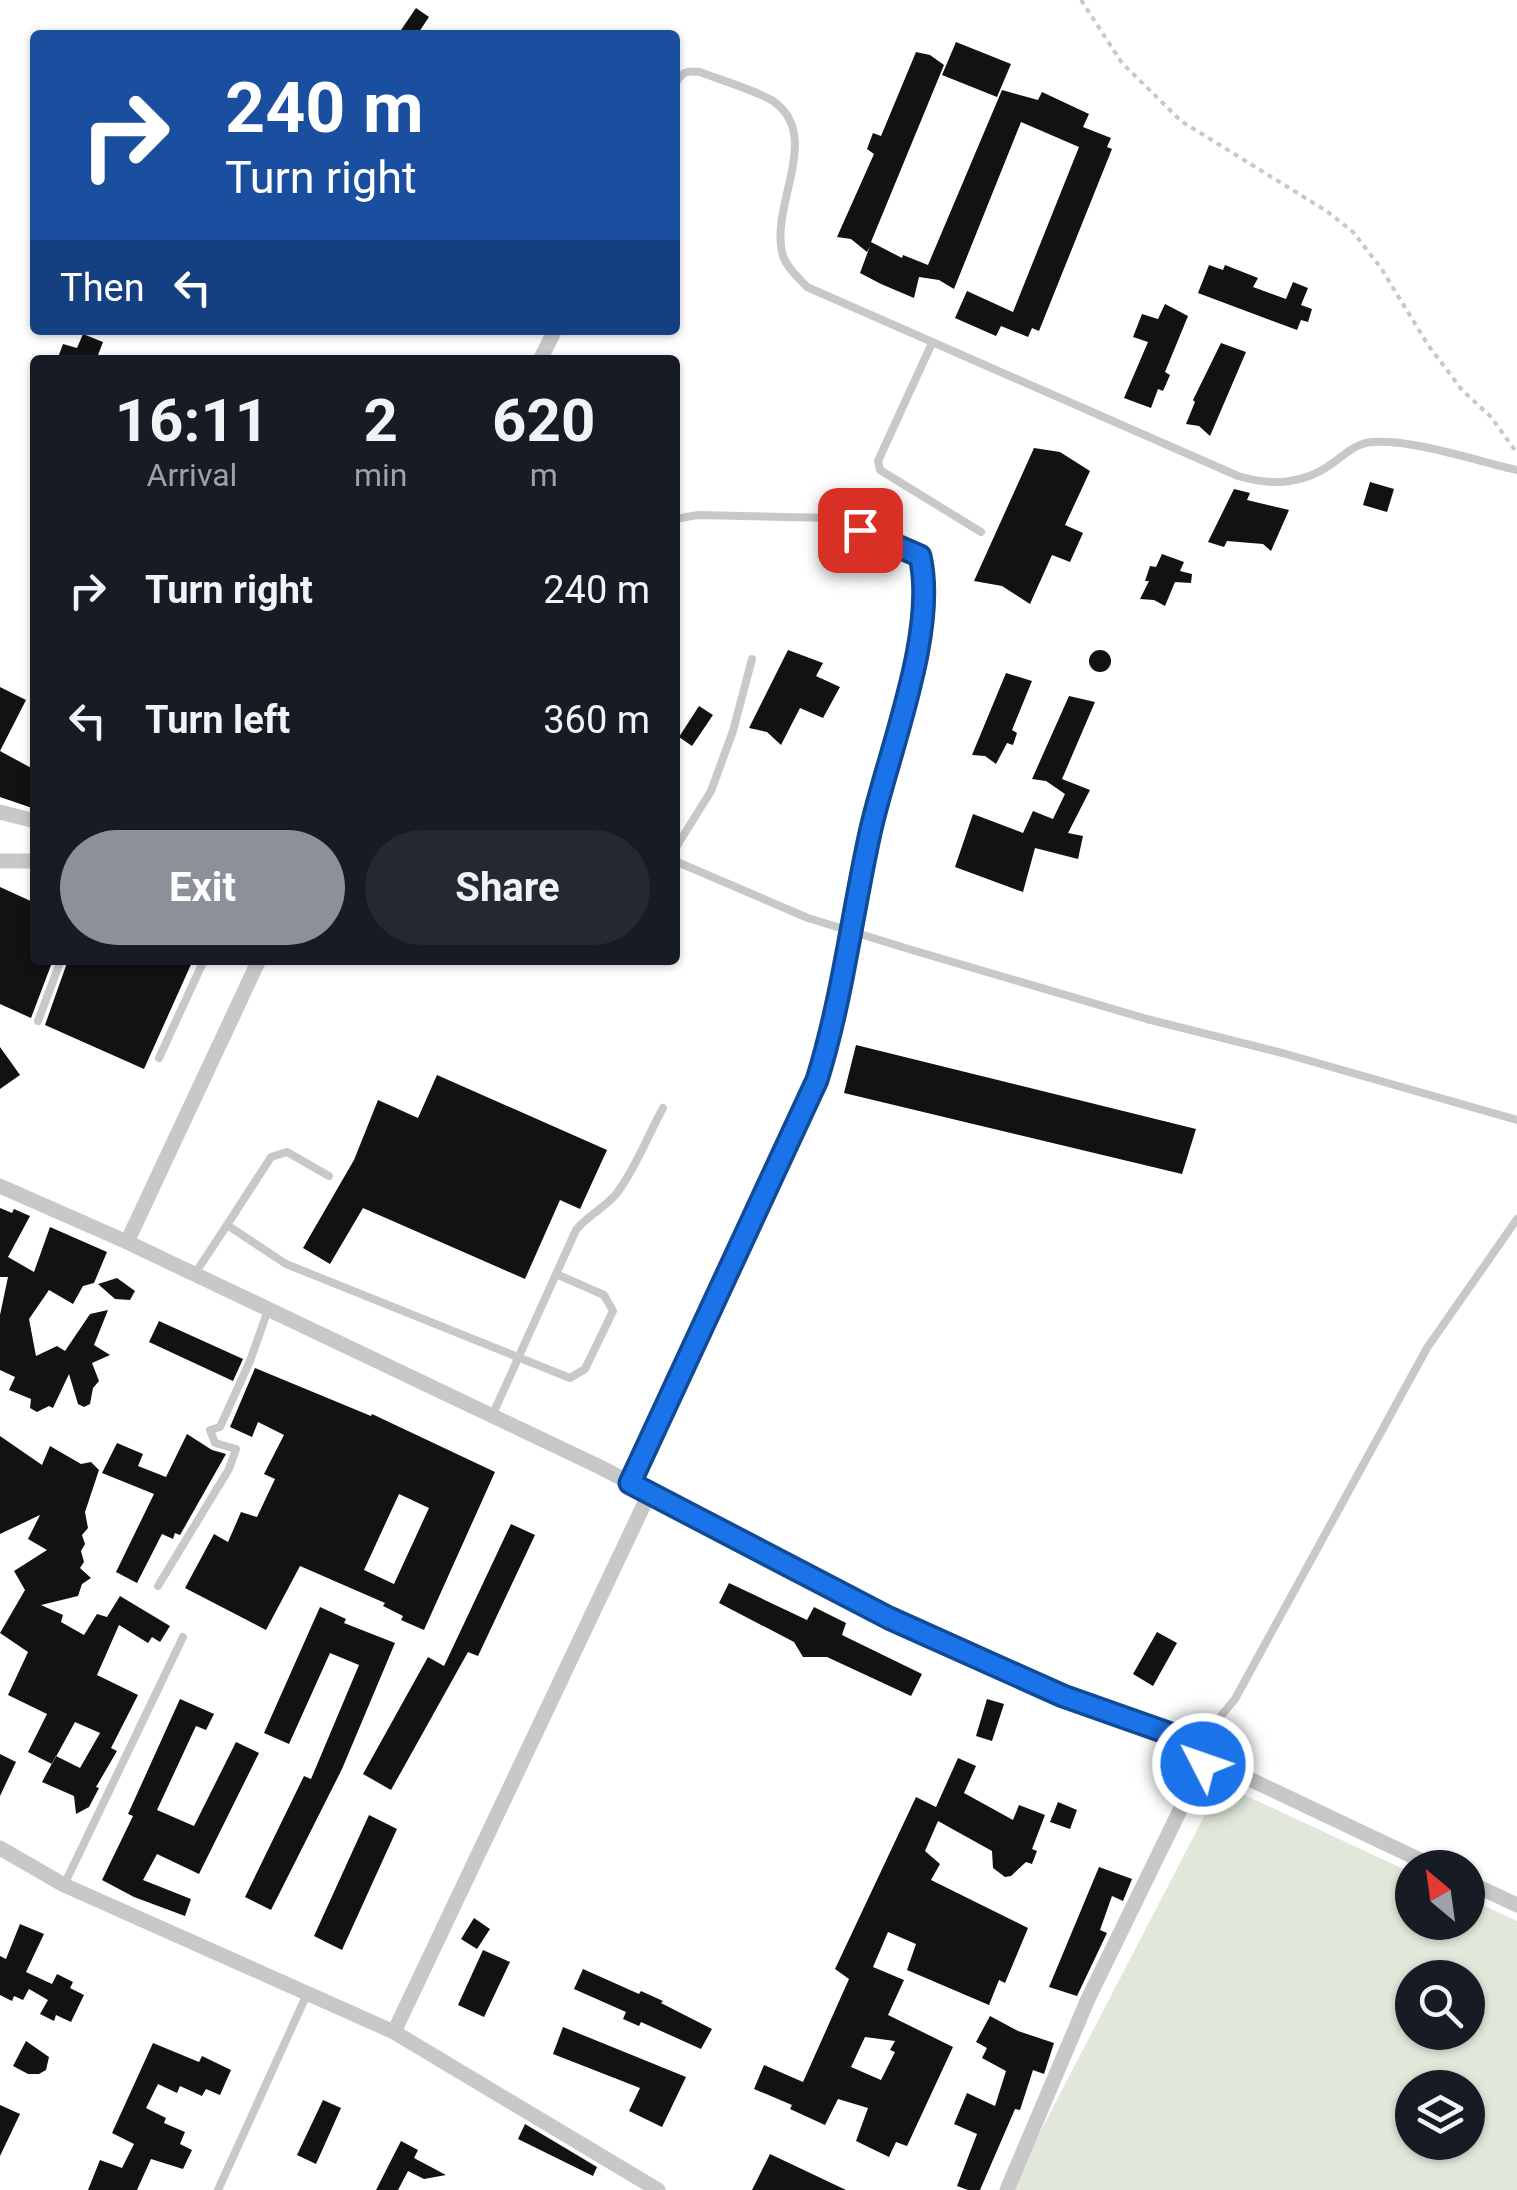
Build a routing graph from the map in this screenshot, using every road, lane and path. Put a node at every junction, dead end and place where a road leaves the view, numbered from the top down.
1 (1080, 0) edge
2 (680, 75) edge
3 (932, 343) junction
4 (1517, 453) edge
5 (1517, 470) edge
6 (680, 519) edge
7 (981, 532) dead end
8 (752, 659) dead end
9 (0, 812) edge
10 (30, 820) edge
11 (680, 841) edge
12 (0, 860) edge
13 (30, 862) edge
14 (680, 863) edge
15 (850, 930) junction
16 (59, 965) edge
17 (202, 965) edge
18 (257, 965) edge
19 (38, 1021) dead end
20 (159, 1058) dead end
21 (663, 1108) dead end
22 (1517, 1120) edge
23 (329, 1176) dead end
24 (0, 1186) edge
25 (1517, 1219) edge
26 (227, 1225) junction
27 (127, 1242) junction
28 (556, 1274) junction
29 (194, 1275) junction
30 (268, 1310) junction
31 (519, 1356) junction
32 (492, 1416) junction
33 (630, 1483) junction
34 (648, 1494) junction
35 (158, 1586) dead end
36 (183, 1637) dead end
37 (1198, 1751) junction
38 (0, 1848) edge
39 (1401, 1850) edge
40 (64, 1884) junction
41 (1485, 1890) edge
42 (1517, 1905) edge
43 (307, 1994) junction
44 (394, 2032) junction
45 (218, 2190) edge
46 (658, 2190) edge
47 (1007, 2190) edge

1 - 4 path
2 - 3 lane
3 - 5 lane
3 - 7 lane
6 - 15 lane
8 - 11 lane
9 - 10 street
12 - 13 street
14 - 15 lane
15 - 22 lane
15 - 33 lane
16 - 19 lane
17 - 20 lane
18 - 27 street
21 - 28 lane
23 - 26 lane
24 - 27 street
25 - 37 lane
26 - 29 lane
26 - 31 lane
27 - 29 street
28 - 31 lane
28 - 31 lane
29 - 30 street
30 - 32 street
30 - 35 lane
31 - 32 lane
32 - 33 street
33 - 34 street
34 - 37 street
34 - 44 street
36 - 40 lane
37 - 39 street
37 - 47 street
38 - 40 street
40 - 43 street
41 - 42 street
43 - 44 street
43 - 45 lane
44 - 46 street

